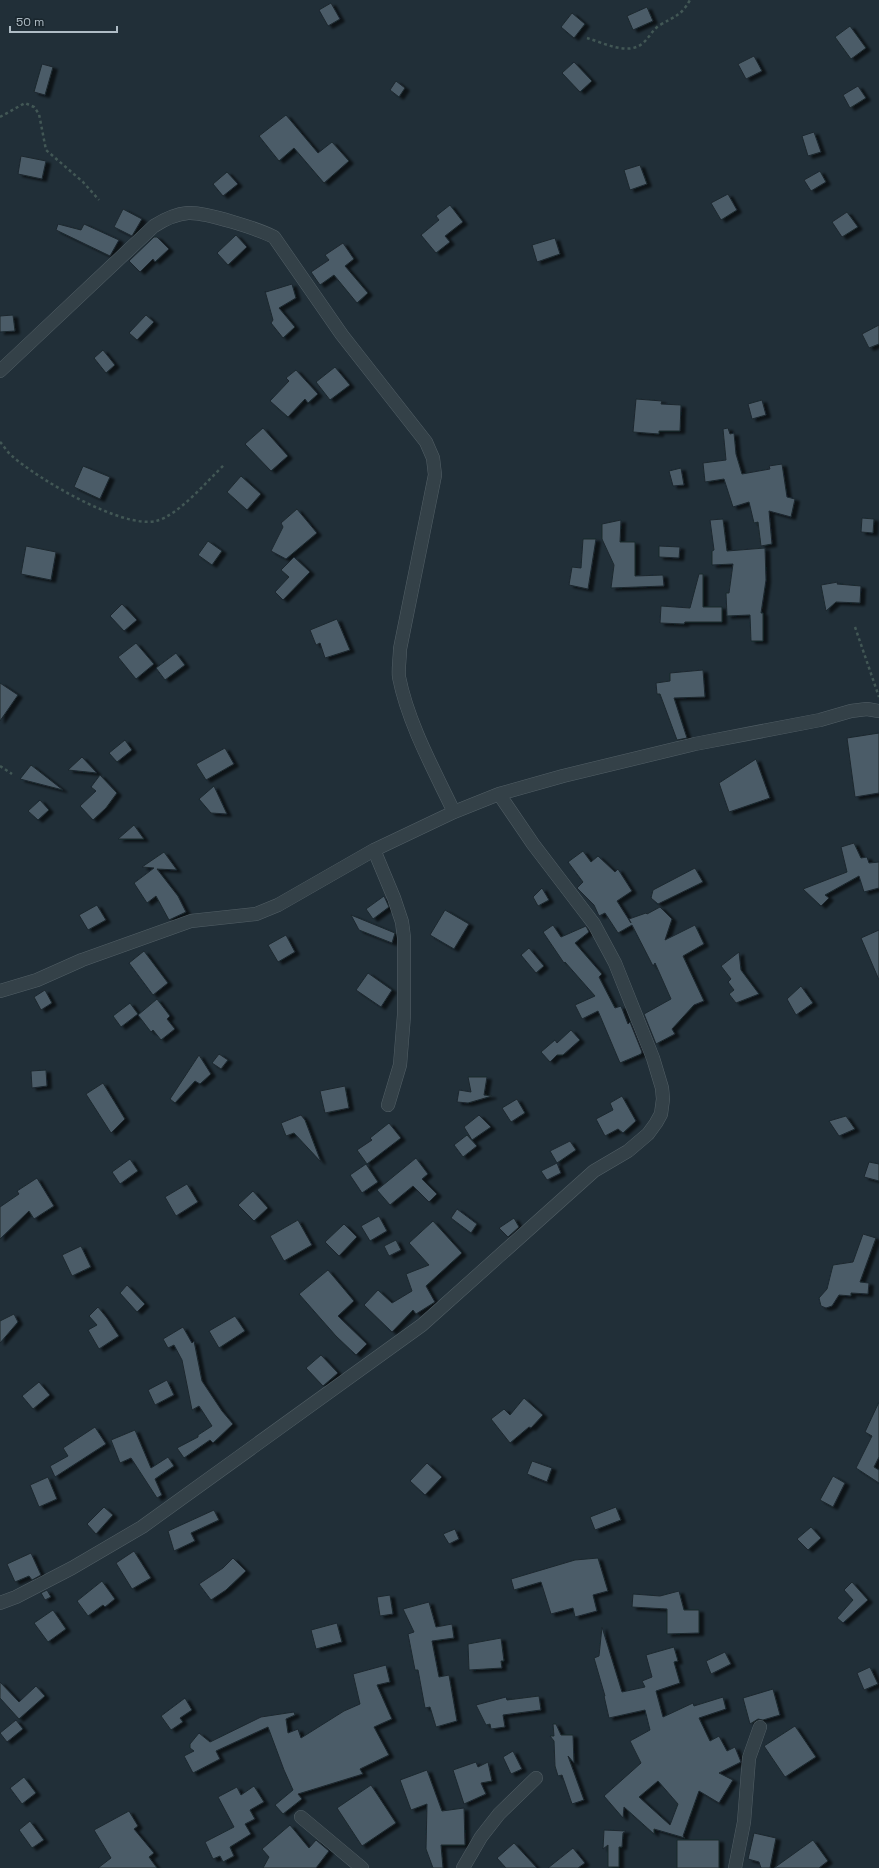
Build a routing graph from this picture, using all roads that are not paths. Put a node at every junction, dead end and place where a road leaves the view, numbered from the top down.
1 (0, 371) edge
2 (879, 711) edge
3 (499, 794) junction
4 (454, 812) junction
5 (374, 850) junction
6 (0, 991) edge
7 (388, 1105) dead end
8 (0, 1603) edge
9 (760, 1727) dead end
10 (536, 1778) dead end
11 (301, 1817) dead end
12 (362, 1868) edge
13 (463, 1868) edge
14 (735, 1868) edge

1 - 4 street
2 - 3 street
3 - 4 street
3 - 8 street
4 - 5 street
5 - 6 street
5 - 7 street
9 - 14 street
10 - 13 street
11 - 12 street

